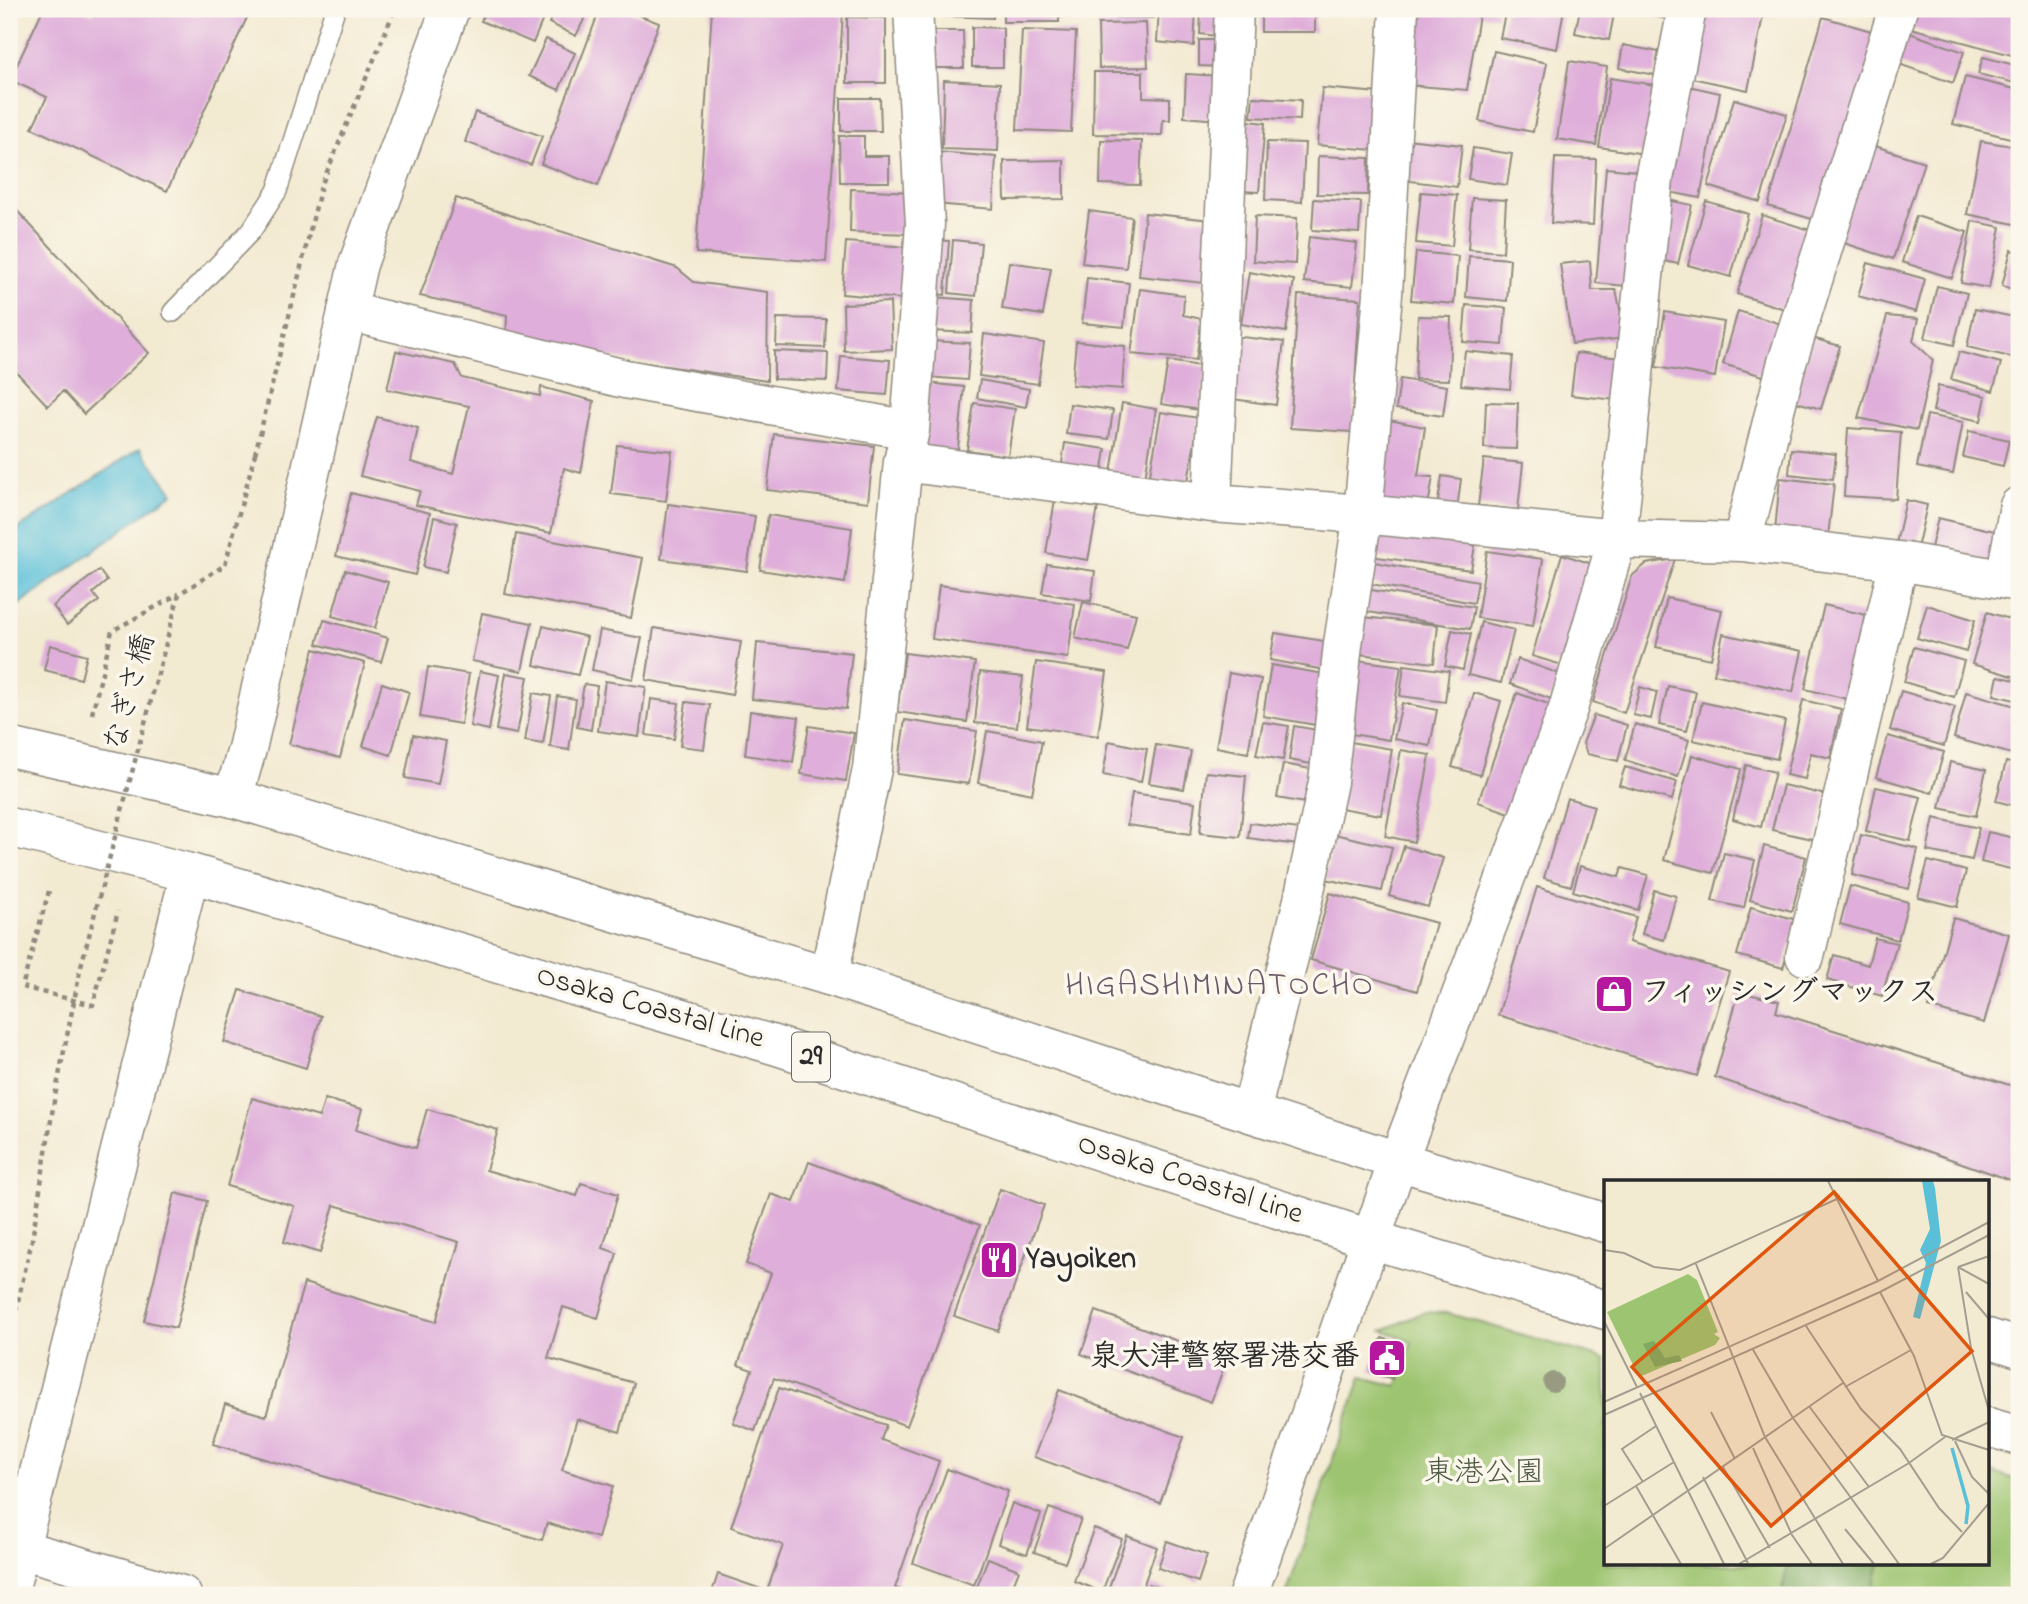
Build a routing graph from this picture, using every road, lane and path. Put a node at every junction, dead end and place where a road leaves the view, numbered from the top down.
1 (335, 9) edge
2 (395, 9) edge
3 (450, 9) edge
4 (913, 9) edge
5 (1234, 9) edge
6 (1399, 9) edge
7 (1687, 9) edge
8 (1898, 9) edge
9 (347, 311) junction
10 (173, 312) dead end
11 (906, 446) junction
12 (1212, 503) junction
13 (2019, 506) edge
14 (1363, 514) junction
15 (1617, 539) junction
16 (1742, 542) junction
17 (1899, 561) junction
18 (2012, 580) edge
19 (179, 594) junction
20 (92, 714) dead end
21 (9, 747) edge
22 (233, 798) junction
23 (9, 827) edge
24 (190, 873) junction
25 (49, 891) dead end
26 (118, 911) dead end
27 (1805, 956) dead end
28 (829, 976) junction
29 (74, 1000) junction
30 (1251, 1113) junction
31 (1398, 1161) junction
32 (1604, 1222) edge
33 (1370, 1238) junction
34 (1604, 1309) edge
35 (1990, 1339) edge
36 (9, 1340) edge
37 (2019, 1348) edge
38 (1990, 1428) edge
39 (2019, 1436) edge
40 (20, 1549) junction
41 (9, 1592) edge
42 (182, 1595) edge
43 (1248, 1595) edge

1 - 10 lane
2 - 19 path, bridge
3 - 9 street
4 - 11 street
5 - 12 street
6 - 14 street
7 - 15 street
8 - 16 street
9 - 11 street
9 - 22 street
11 - 12 street
11 - 28 street
12 - 14 street
13 - 18 street
14 - 15 street
14 - 30 street
15 - 16 street
15 - 31 street
16 - 17 street
17 - 18 street
17 - 27 street
19 - 20 path
19 - 29 path, なぎさ橋, bridge
21 - 22 street
22 - 28 street
23 - 24 street, Osaka Coastal Line / 29
24 - 33 street, Osaka Coastal Line / 29
24 - 40 street
25 - 29 path
26 - 29 path
28 - 30 street
29 - 36 path, なぎさ橋
30 - 31 street
31 - 32 street
31 - 33 street
33 - 34 street, Osaka Coastal Line / 29
33 - 43 street
35 - 37 street
38 - 39 street
40 - 41 street
40 - 42 street

